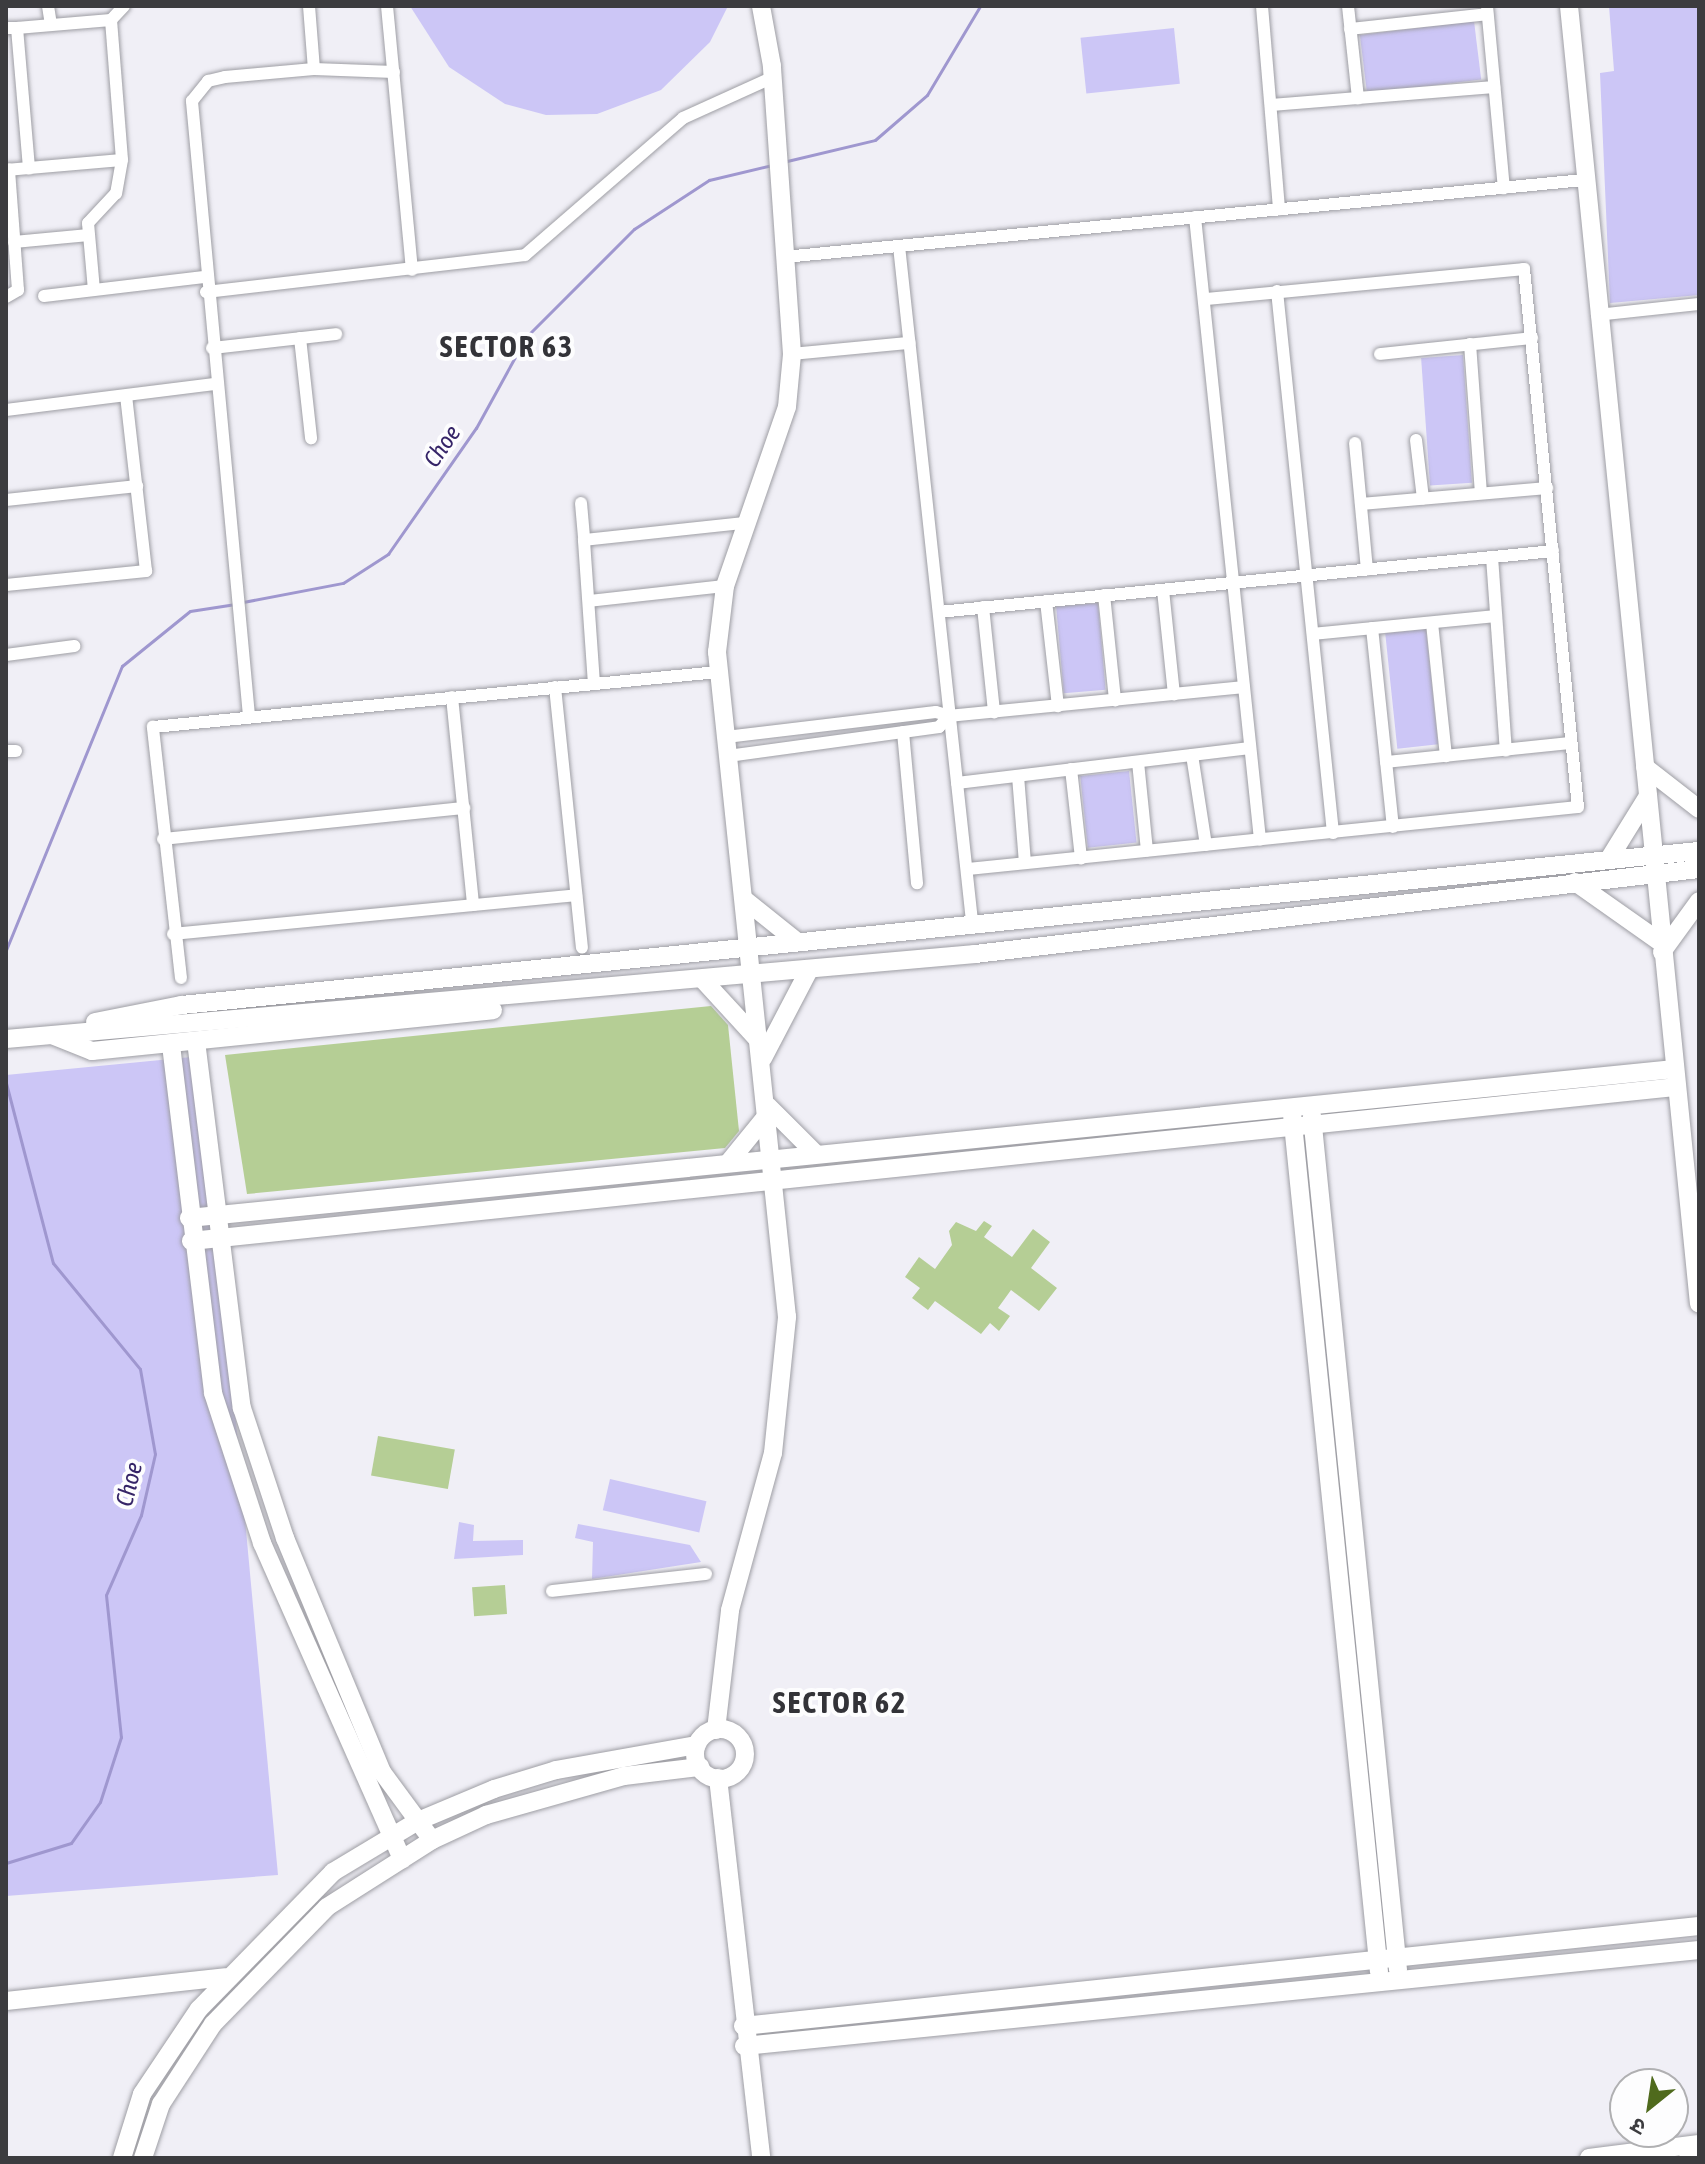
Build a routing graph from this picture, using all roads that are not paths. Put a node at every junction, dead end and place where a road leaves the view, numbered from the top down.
1 (48, 6) edge
2 (124, 6) edge
3 (309, 6) edge
4 (387, 6) edge
5 (761, 6) edge
6 (1262, 6) edge
7 (1348, 6) edge
8 (1569, 6) edge
9 (1487, 10) edge
10 (111, 20) junction
11 (51, 25) junction
12 (11, 28) edge
13 (1350, 29) junction
14 (314, 69) junction
15 (394, 72) junction
16 (771, 87) junction
17 (1494, 87) junction
18 (1358, 98) junction
19 (1271, 105) junction
20 (122, 160) junction
21 (29, 168) junction
22 (7, 170) edge
23 (1583, 180) junction
24 (1504, 188) junction
25 (1279, 209) junction
26 (1195, 217) junction
27 (11, 234) edge
28 (89, 235) junction
29 (899, 246) junction
30 (784, 257) junction
31 (412, 270) junction
32 (204, 277) junction
33 (94, 290) junction
34 (1277, 291) junction
35 (206, 292) junction
36 (44, 296) dead end
37 (6, 297) edge
38 (1204, 299) junction
39 (1699, 304) edge
40 (1597, 315) junction
41 (336, 334) dead end
42 (300, 338) junction
43 (1532, 338) junction
44 (909, 343) junction
45 (1470, 344) junction
46 (212, 348) junction
47 (792, 354) junction
48 (1380, 354) dead end
49 (216, 384) junction
50 (126, 396) junction
51 (6, 410) edge
52 (311, 438) dead end
53 (1416, 440) dead end
54 (1355, 443) dead end
55 (137, 486) junction
56 (1547, 488) junction
57 (1481, 493) junction
58 (1423, 499) junction
59 (6, 500) edge
60 (581, 503) dead end
61 (1361, 504) junction
62 (743, 523) junction
63 (584, 540) junction
64 (1553, 551) junction
65 (1492, 557) junction
66 (1367, 569) junction
67 (1307, 575) junction
68 (1233, 583) junction
69 (6, 585) edge
70 (725, 586) junction
71 (1163, 590) junction
72 (1104, 595) junction
73 (589, 601) junction
74 (1046, 601) junction
75 (983, 607) junction
76 (939, 612) junction
77 (1495, 616) junction
78 (1432, 623) junction
79 (1372, 628) junction
80 (1313, 634) junction
81 (74, 646) dead end
82 (6, 655) edge
83 (718, 672) junction
84 (594, 684) junction
85 (555, 687) junction
86 (1244, 687) junction
87 (1174, 694) junction
88 (452, 697) junction
89 (1115, 700) junction
90 (1058, 706) junction
91 (994, 712) junction
92 (249, 716) junction
93 (949, 716) junction
94 (903, 732) junction
95 (1571, 743) junction
96 (727, 747) junction
97 (1250, 748) junction
98 (1506, 750) junction
99 (1192, 755) junction
100 (1446, 756) junction
101 (1138, 762) junction
102 (1386, 762) junction
103 (1645, 767) junction
104 (1071, 769) junction
105 (1018, 776) junction
106 (957, 783) junction
107 (1648, 796) junction
108 (464, 808) junction
109 (1699, 809) edge
110 (1393, 827) junction
111 (1333, 833) junction
112 (163, 839) junction
113 (1260, 840) junction
114 (1206, 845) junction
115 (1147, 851) junction
116 (1699, 851) edge
117 (1081, 858) junction
118 (1609, 859) junction
119 (1025, 863) junction
120 (1656, 863) junction
121 (968, 869) junction
122 (1699, 869) edge
123 (1575, 882) junction
124 (917, 883) dead end
125 (576, 895) junction
126 (1699, 901) edge
127 (473, 905) junction
128 (746, 905) junction
129 (972, 921) junction
130 (173, 934) junction
131 (795, 940) junction
132 (751, 945) junction
133 (1661, 947) junction
134 (582, 948) dead end
135 (708, 950) junction
136 (809, 970) junction
137 (754, 976) junction
138 (181, 978) dead end
139 (709, 986) junction
140 (49, 1037) junction
141 (6, 1039) edge
142 (196, 1041) junction
143 (171, 1045) junction
144 (762, 1050) junction
145 (1676, 1078) junction
146 (1311, 1105) junction
147 (1291, 1107) junction
148 (768, 1110) junction
149 (1313, 1124) junction
150 (1293, 1126) junction
151 (816, 1154) junction
152 (773, 1157) junction
153 (729, 1162) junction
154 (775, 1178) junction
155 (557, 1180) junction
156 (558, 1199) junction
157 (415, 1204) junction
158 (276, 1207) junction
159 (216, 1215) junction
160 (189, 1218) junction
161 (278, 1228) junction
162 (219, 1237) junction
163 (191, 1241) junction
164 (1327, 1268) junction
165 (1307, 1271) junction
166 (1699, 1304) edge
167 (1357, 1568) junction
168 (1337, 1570) junction
169 (706, 1574) dead end
170 (552, 1591) dead end
171 (1371, 1712) junction
172 (1352, 1715) junction
173 (716, 1730) junction
174 (697, 1745) junction
175 (700, 1767) junction
176 (718, 1778) junction
177 (418, 1821) junction
178 (390, 1835) junction
179 (432, 1840) junction
180 (402, 1859) junction
181 (1699, 1926) edge
182 (1699, 1950) edge
183 (1387, 1960) junction
184 (226, 1977) junction
185 (1389, 1982) junction
186 (1138, 1985) junction
187 (6, 2001) edge
188 (1143, 2006) junction
189 (743, 2026) junction
190 (744, 2046) junction
191 (1699, 2144) edge
192 (1648, 2155) edge
193 (1699, 2157) edge
194 (122, 2158) edge
195 (143, 2158) edge
196 (761, 2158) edge
197 (1589, 2158) edge
198 (1689, 2158) edge

1 - 11 street
2 - 10 street
3 - 14 street
4 - 15 street
5 - 16 street
6 - 19 street
7 - 13 street
8 - 23 street
9 - 13 street
9 - 17 street
10 - 11 street
10 - 20 street
11 - 12 street
12 - 21 street
13 - 18 street
14 - 15 street
14 - 32 street
15 - 31 street
16 - 30 street
16 - 31 street
17 - 18 street
17 - 24 street
18 - 19 street
19 - 25 street
20 - 21 street
20 - 28 street
21 - 22 street
22 - 27 street
23 - 24 street
23 - 40 street
24 - 25 street
25 - 26 street
26 - 29 street
26 - 38 street
27 - 28 street
27 - 37 street
28 - 33 street
29 - 30 street
29 - 44 street
30 - 47 street
31 - 35 street
32 - 33 street
32 - 35 street
33 - 36 street
34 - 38 street
34 - 43 street
34 - 67 street
35 - 46 street
38 - 68 street
39 - 40 street
40 - 103 street
41 - 42 street
42 - 46 street
42 - 52 street
43 - 45 street
43 - 56 street
44 - 47 street
44 - 76 street
45 - 48 street
45 - 57 street
46 - 49 street
47 - 62 street
49 - 50 street
49 - 92 street
50 - 51 street
50 - 55 street
53 - 58 street
54 - 61 street
55 - 59 street
55 - 69 street
56 - 57 street
56 - 64 street
57 - 58 street
58 - 61 street
60 - 63 street
61 - 66 street
62 - 63 street
62 - 70 street
63 - 73 street
64 - 65 street
64 - 95 street
65 - 66 street
65 - 77 street
66 - 67 street
67 - 68 street
67 - 80 street
68 - 71 street
68 - 86 street
70 - 73 street
70 - 83 street
71 - 72 street
71 - 87 street
72 - 74 street
72 - 89 street
73 - 84 street
74 - 75 street
74 - 90 street
75 - 76 street
75 - 91 street
76 - 93 street
77 - 78 street
77 - 98 street
78 - 79 street
78 - 100 street
79 - 80 street
79 - 102 street
80 - 111 street
81 - 82 street
83 - 84 street
83 - 96 street
84 - 85 street
85 - 88 street
85 - 125 street
86 - 87 street
86 - 97 street
87 - 89 street
88 - 92 street
88 - 108 street
89 - 90 street
90 - 91 street
91 - 93 street
92 - 112 street
93 - 94 street
93 - 96 street
93 - 106 street
94 - 96 street
94 - 124 street
95 - 98 street
95 - 110 street
96 - 128 street
97 - 99 street
97 - 113 street
98 - 100 street
99 - 101 street
99 - 114 street
100 - 102 street
101 - 104 street
101 - 115 street
102 - 110 street
103 - 107 street
103 - 109 street
104 - 105 street
104 - 117 street
105 - 106 street
105 - 119 street
106 - 121 street
107 - 118 street
107 - 120 street
108 - 112 street
108 - 127 street
110 - 111 street
111 - 113 street
112 - 130 street
113 - 114 street
114 - 115 street
115 - 117 street
116 - 120 street
117 - 119 street
118 - 120 street
118 - 129 street
119 - 121 street
120 - 122 street
120 - 123 street
120 - 133 street
121 - 129 street
123 - 133 street
123 - 136 street
125 - 127 street
125 - 134 street
126 - 133 street
127 - 130 street
128 - 131 street
128 - 132 street
128 - 135 street
129 - 131 street
130 - 138 street
131 - 132 street
132 - 135 street
132 - 137 street
133 - 145 street
135 - 140 street
136 - 137 street
136 - 144 street
137 - 139 street
137 - 144 street
139 - 140 street
139 - 142 street
139 - 144 street
140 - 141 street
140 - 143 street
142 - 143 street
142 - 159 street
143 - 160 street
144 - 148 street
145 - 146 street
145 - 149 street
145 - 166 street
146 - 147 street
146 - 149 street
147 - 150 street
147 - 151 street
148 - 151 street
148 - 152 street
148 - 153 street
149 - 150 street
149 - 164 street
150 - 154 street
150 - 165 street
151 - 152 street
152 - 153 street
152 - 154 street
153 - 155 street
154 - 156 street
154 - 173 street
155 - 156 street
155 - 157 street
156 - 157 street
157 - 158 street
157 - 161 street
158 - 159 street
158 - 161 street
159 - 160 street
159 - 162 street
160 - 163 street
161 - 162 street
162 - 163 street
162 - 177 street
163 - 178 street
164 - 165 street
164 - 167 street
165 - 168 street
167 - 168 street
167 - 171 street
168 - 172 street
169 - 170 street
171 - 172 street
171 - 183 street
172 - 183 street
173 - 174 street
173 - 176 street
174 - 175 street
174 - 177 street
175 - 176 street
175 - 179 street
176 - 189 street
177 - 178 street
177 - 179 street
178 - 180 street
178 - 184 street
179 - 180 street
180 - 195 street
181 - 183 street
182 - 185 street
183 - 185 street
183 - 186 street
184 - 187 street
184 - 194 street
185 - 188 street
186 - 188 street
186 - 189 street
188 - 190 street
189 - 190 street
190 - 196 street
191 - 192 street
192 - 197 street
193 - 198 main road

